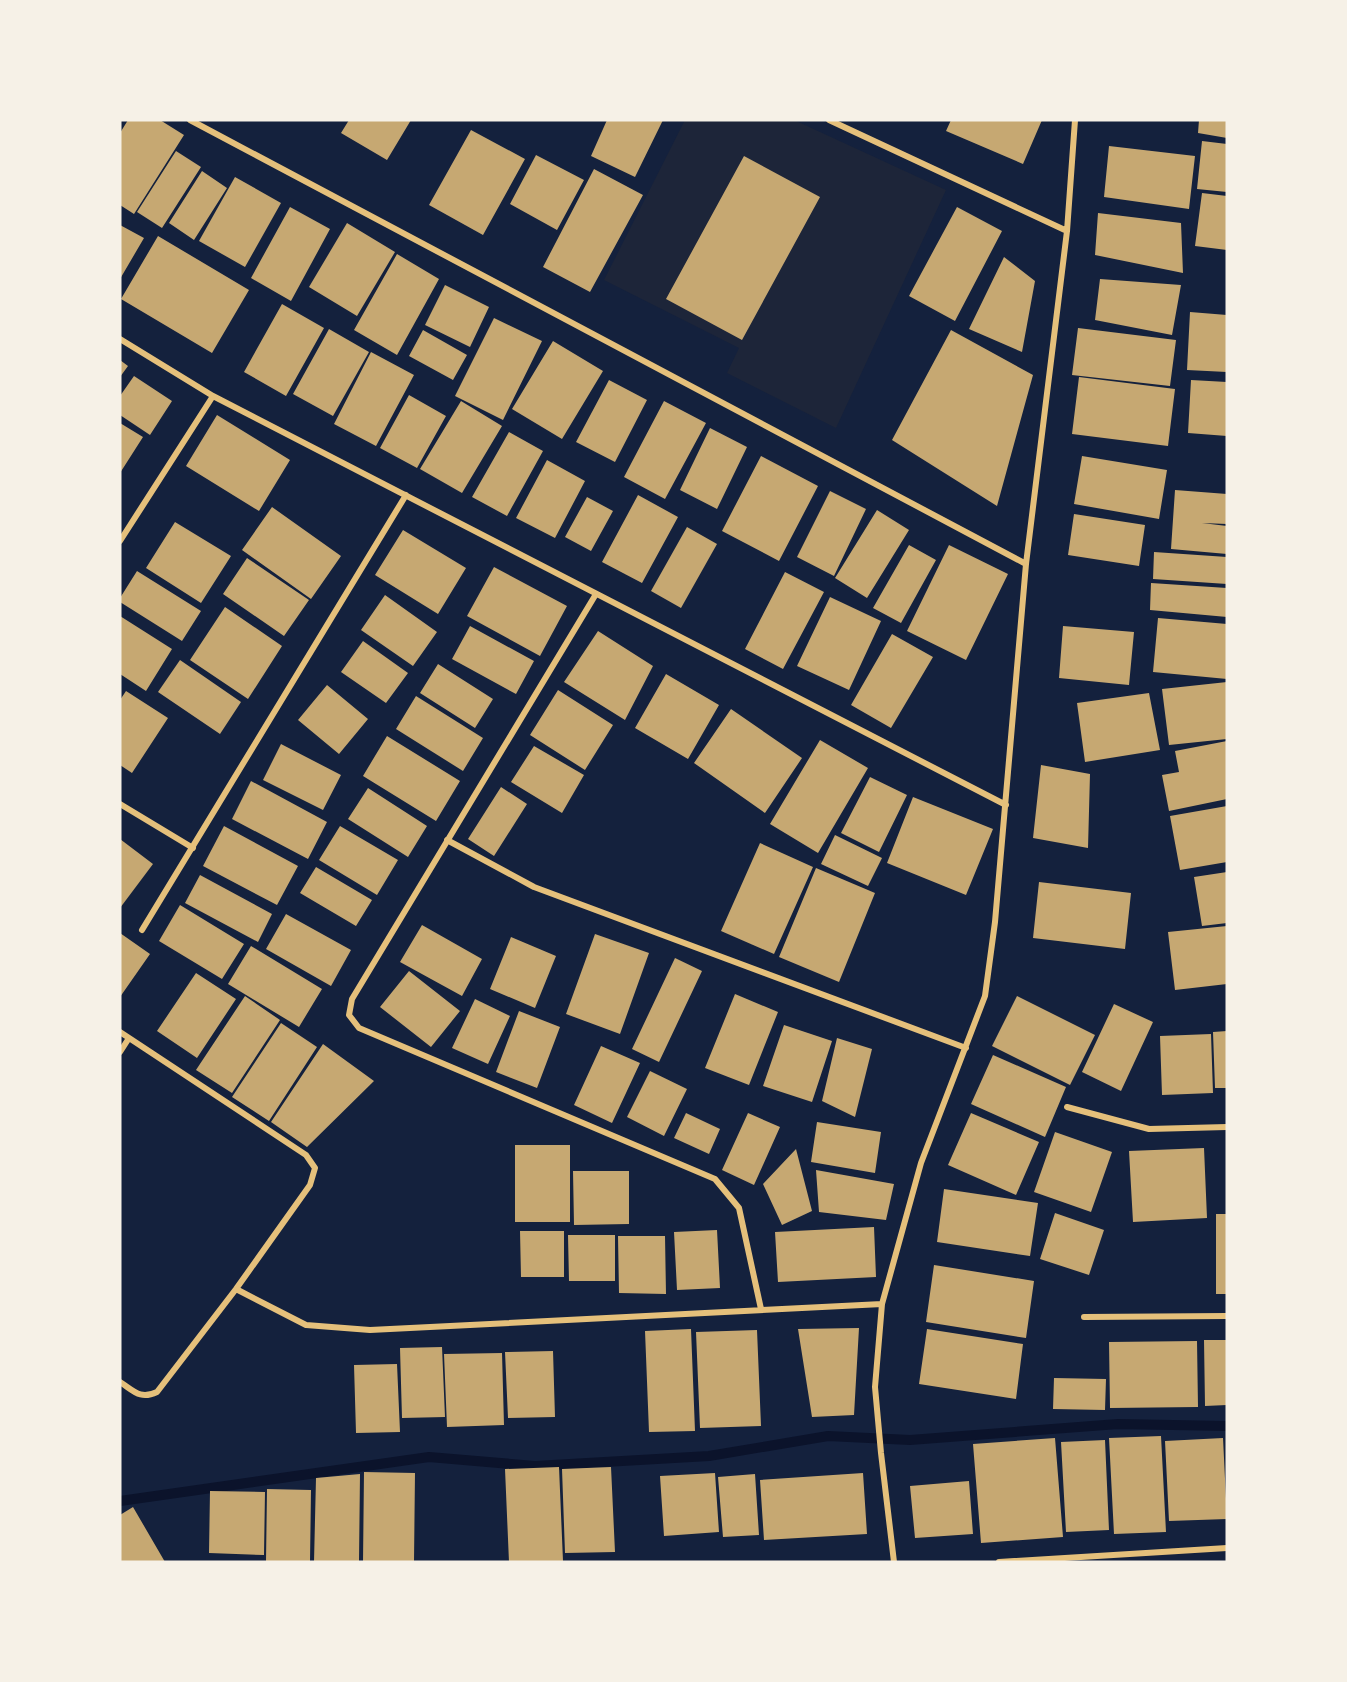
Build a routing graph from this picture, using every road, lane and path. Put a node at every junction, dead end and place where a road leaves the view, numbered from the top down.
1 (190, 120) edge
2 (829, 120) edge
3 (1075, 120) edge
4 (1067, 231) junction
5 (120, 339) edge
6 (213, 396) junction
7 (406, 495) junction
8 (120, 541) edge
9 (1026, 564) junction
10 (596, 594) junction
11 (120, 804) edge
12 (1006, 805) junction
13 (447, 840) junction
14 (193, 848) junction
15 (142, 930) dead end
16 (120, 1032) edge
17 (129, 1038) junction
18 (966, 1048) junction
19 (120, 1052) edge
20 (1067, 1107) dead end
21 (1227, 1127) edge
22 (236, 1289) junction
23 (882, 1304) junction
24 (761, 1309) junction
25 (1227, 1316) edge
26 (1084, 1317) dead end
27 (120, 1382) edge
28 (1227, 1548) edge
29 (894, 1562) edge
30 (999, 1562) edge

1 - 9 street
2 - 4 street
3 - 4 street
4 - 9 street
5 - 6 street
6 - 7 street
6 - 8 street
7 - 10 street
7 - 14 street
9 - 12 street
10 - 12 street
10 - 13 street
11 - 14 street
12 - 18 street
13 - 18 street
13 - 24 street
14 - 15 street
16 - 17 street
17 - 19 street
17 - 22 street
18 - 23 street
20 - 21 street
22 - 24 street
22 - 27 street
23 - 24 street
23 - 29 street
25 - 26 street
28 - 30 street

